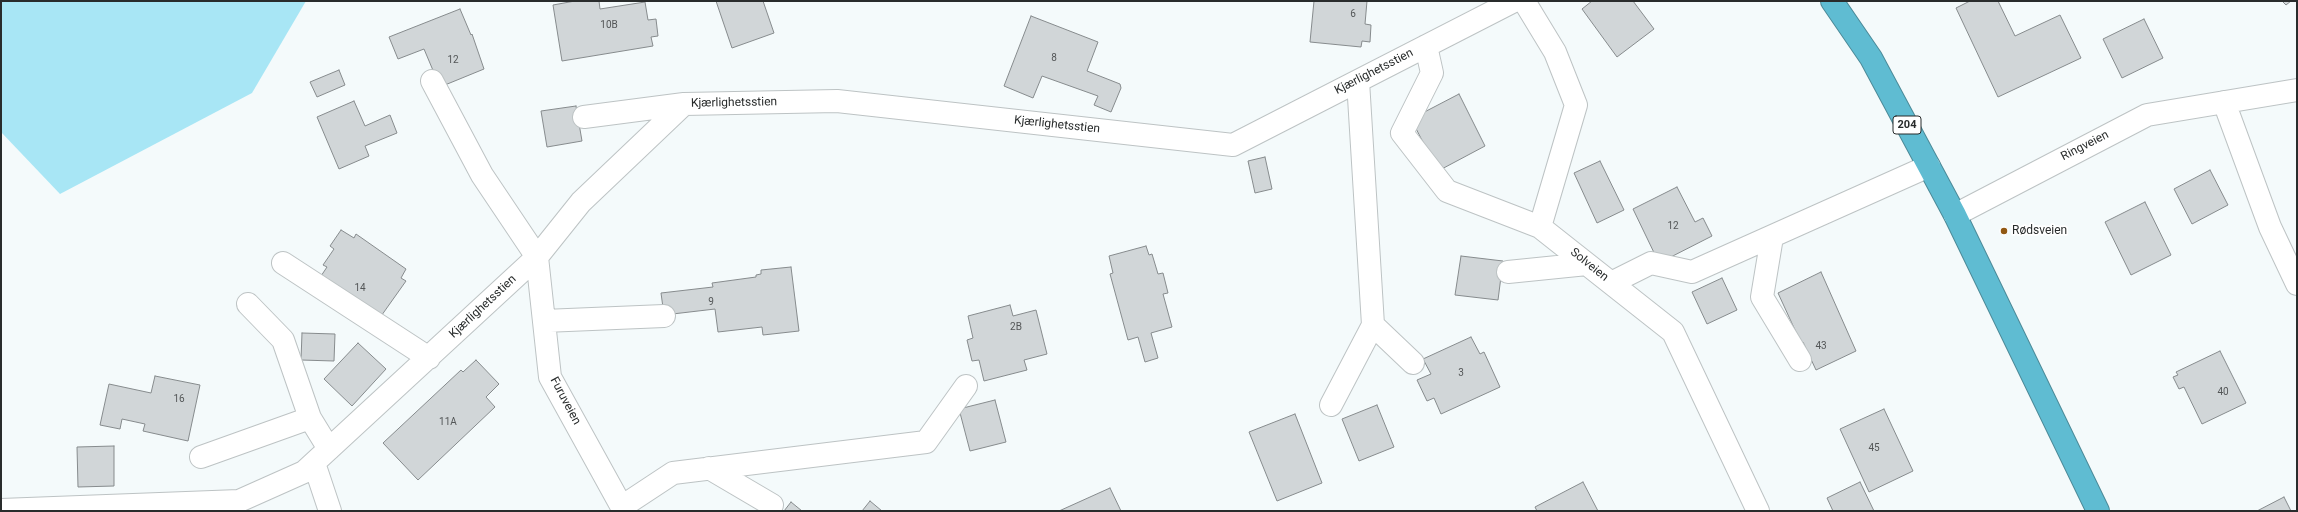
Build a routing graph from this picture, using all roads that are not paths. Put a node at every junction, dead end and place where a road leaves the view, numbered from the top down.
1 (1514, 1) edge
2 (1524, 1) edge
3 (1832, 1) edge
4 (1426, 46) junction
5 (432, 81) dead end
6 (1358, 81) junction
7 (2297, 90) edge
8 (2224, 102) junction
9 (684, 104) junction
10 (584, 117) dead end
11 (1929, 166) junction
12 (1955, 215) junction
13 (1540, 227) junction
14 (1772, 236) junction
15 (537, 257) junction
16 (283, 263) dead end
17 (1587, 264) junction
18 (1508, 272) dead end
19 (1611, 283) junction
20 (2297, 284) edge
21 (248, 304) dead end
22 (664, 316) dead end
23 (544, 321) junction
24 (1373, 325) junction
25 (429, 358) junction
26 (1800, 360) dead end
27 (1414, 363) dead end
28 (966, 386) dead end
29 (1331, 405) dead end
30 (310, 418) junction
31 (322, 456) junction
32 (201, 457) dead end
33 (708, 468) junction
34 (772, 505) dead end
35 (139, 508) edge
36 (624, 509) edge
37 (1, 510) edge
38 (330, 511) edge
39 (1758, 511) edge
40 (2098, 511) edge

1 - 4 street, Kjærlighetsstien
2 - 13 street
3 - 11 highway, 204
4 - 6 street, Kjærlighetsstien
4 - 13 street, Solveien
5 - 15 street
6 - 9 street, Kjærlighetsstien
6 - 24 street
7 - 8 street, Ringveien
8 - 12 street, Ringveien
8 - 20 street
9 - 10 street
9 - 15 street, Kjærlighetsstien
11 - 12 highway, 204
11 - 14 street
12 - 40 highway, 204
13 - 17 street, Solveien
14 - 19 street
14 - 26 street
15 - 23 street, Furuveien
15 - 25 street, Kjærlighetsstien
16 - 25 street
17 - 18 street
17 - 19 street, Solveien
19 - 39 street, Solveien
21 - 30 street
22 - 23 street
23 - 36 street, Furuveien
24 - 27 street
24 - 29 street
25 - 31 street, Kjærlighetsstien
28 - 33 street
30 - 31 street
30 - 32 street
31 - 35 street, Kjærlighetsstien
31 - 38 street
33 - 34 street
33 - 36 street
35 - 37 street, Kjærlighetsstien

